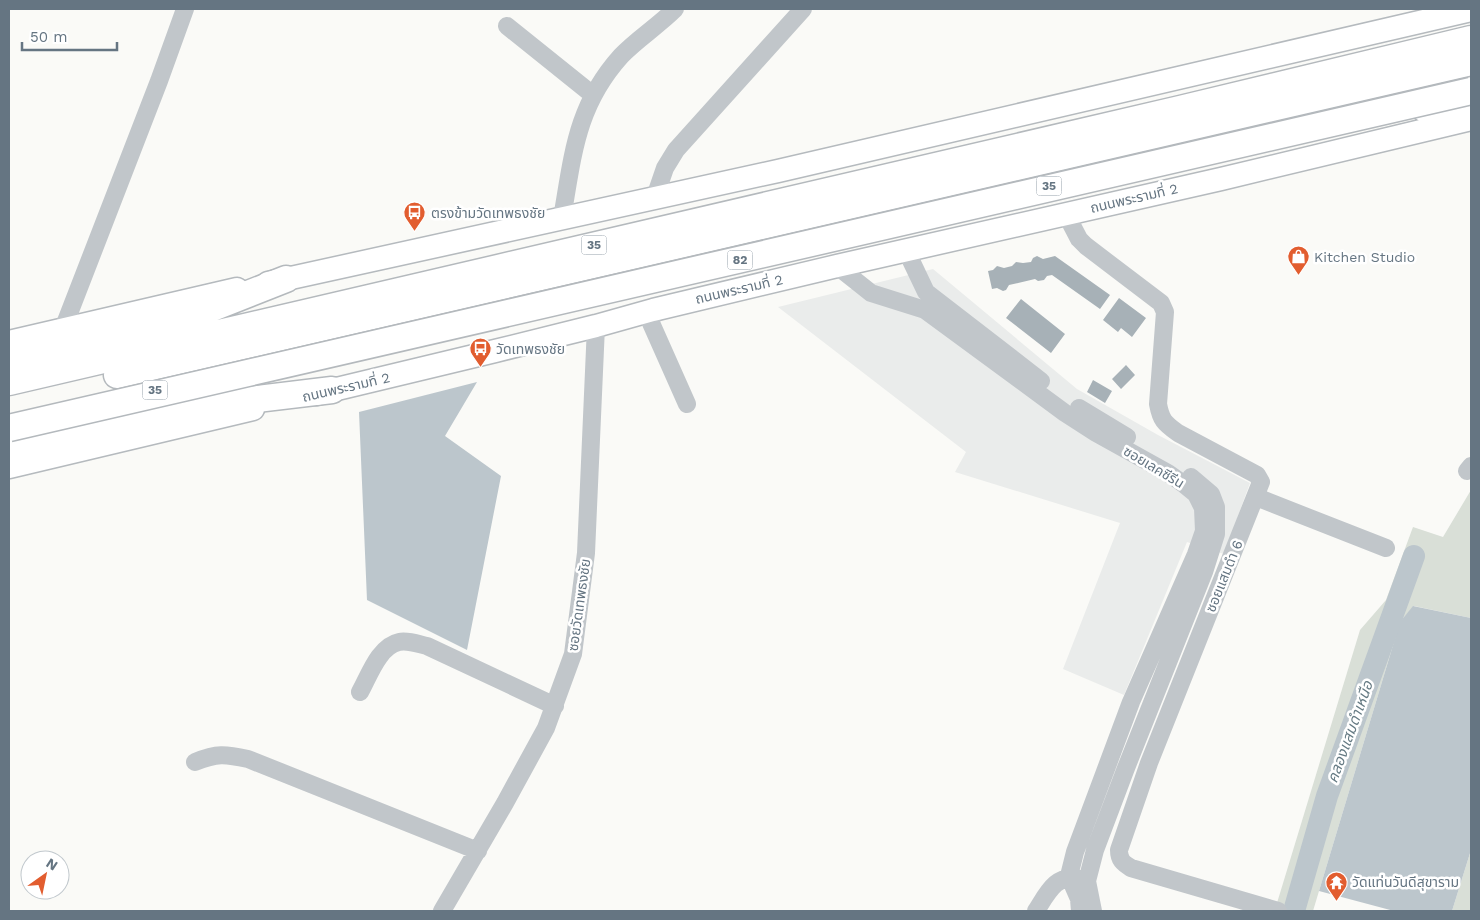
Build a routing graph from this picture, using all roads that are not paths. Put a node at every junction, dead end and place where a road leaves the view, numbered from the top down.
1 (185, 9) edge
2 (675, 9) edge
3 (803, 9) edge
4 (1471, 10) edge
5 (1471, 24) edge
6 (507, 26) dead end
7 (1471, 39) edge
8 (1471, 62) edge
9 (1368, 64) junction
10 (1471, 90) edge
11 (593, 95) junction
12 (1471, 106) edge
13 (1377, 112) junction
14 (1471, 119) edge
15 (655, 197) junction
16 (1066, 214) junction
17 (562, 218) junction
18 (906, 250) junction
19 (837, 266) junction
20 (286, 279) junction
21 (653, 310) junction
22 (292, 315) junction
23 (172, 324) junction
24 (596, 326) junction
25 (64, 329) junction
26 (9, 342) edge
27 (301, 357) junction
28 (9, 361) edge
29 (9, 382) edge
30 (332, 390) junction
31 (9, 400) edge
32 (687, 404) dead end
33 (191, 407) junction
34 (1067, 407) junction
35 (9, 424) edge
36 (9, 428) edge
37 (9, 450) edge
38 (9, 467) edge
39 (1256, 497) junction
40 (1386, 548) dead end
41 (1203, 556) junction
42 (360, 692) dead end
43 (555, 706) junction
44 (195, 762) dead end
45 (478, 851) junction
46 (1069, 876) junction
47 (1087, 881) junction
48 (442, 911) edge
49 (1036, 911) edge
50 (1080, 911) edge
51 (1093, 911) edge
52 (1278, 911) edge

1 - 25 street
2 - 11 street
3 - 15 street
4 - 15 main road
5 - 9 highway
6 - 11 street
7 - 9 highway, 35
8 - 31 highway, 82
9 - 22 highway, 35
10 - 13 highway, 35
10 - 36 highway, 82, bridge
11 - 17 street
12 - 13 highway
13 - 27 highway, 35
14 - 16 main road, ถนนพระรามที่ 2 / 35
15 - 17 main road
16 - 18 main road, ถนนพระรามที่ 2 / 35
16 - 39 street, ซอยแสมดำ 6
17 - 20 main road
18 - 19 main road, ถนนพระรามที่ 2 / 35
18 - 34 street, ซอยเลคซีรีน
19 - 21 main road, ถนนพระรามที่ 2 / 35
19 - 34 street, ซอยเลคซีรีน
20 - 23 highway
20 - 25 main road
21 - 24 main road, ถนนพระรามที่ 2 / 35
21 - 32 street
22 - 23 highway
22 - 29 highway, 35
23 - 28 highway
24 - 30 main road, ถนนพระรามที่ 2 / 35
24 - 43 street, ซอยวัดเทพธงชัย
25 - 26 main road
27 - 33 highway
27 - 35 highway, 35
30 - 33 highway
30 - 38 main road, ถนนพระรามที่ 2 / 35
33 - 37 highway
34 - 41 street, ซอยเลคซีรีน
39 - 40 street
39 - 52 street, ซอยแสมดำ 6
41 - 46 street, ซอยเลคซีรีน
41 - 47 street, ซอยเลคซีรีน
42 - 43 street
43 - 45 street, ซอยวัดเทพธงชัย
44 - 45 street
45 - 48 street, ซอยวัดเทพธงชัย
46 - 47 street
46 - 49 street
46 - 50 street
47 - 51 street, ซอยเลคซีรีน

